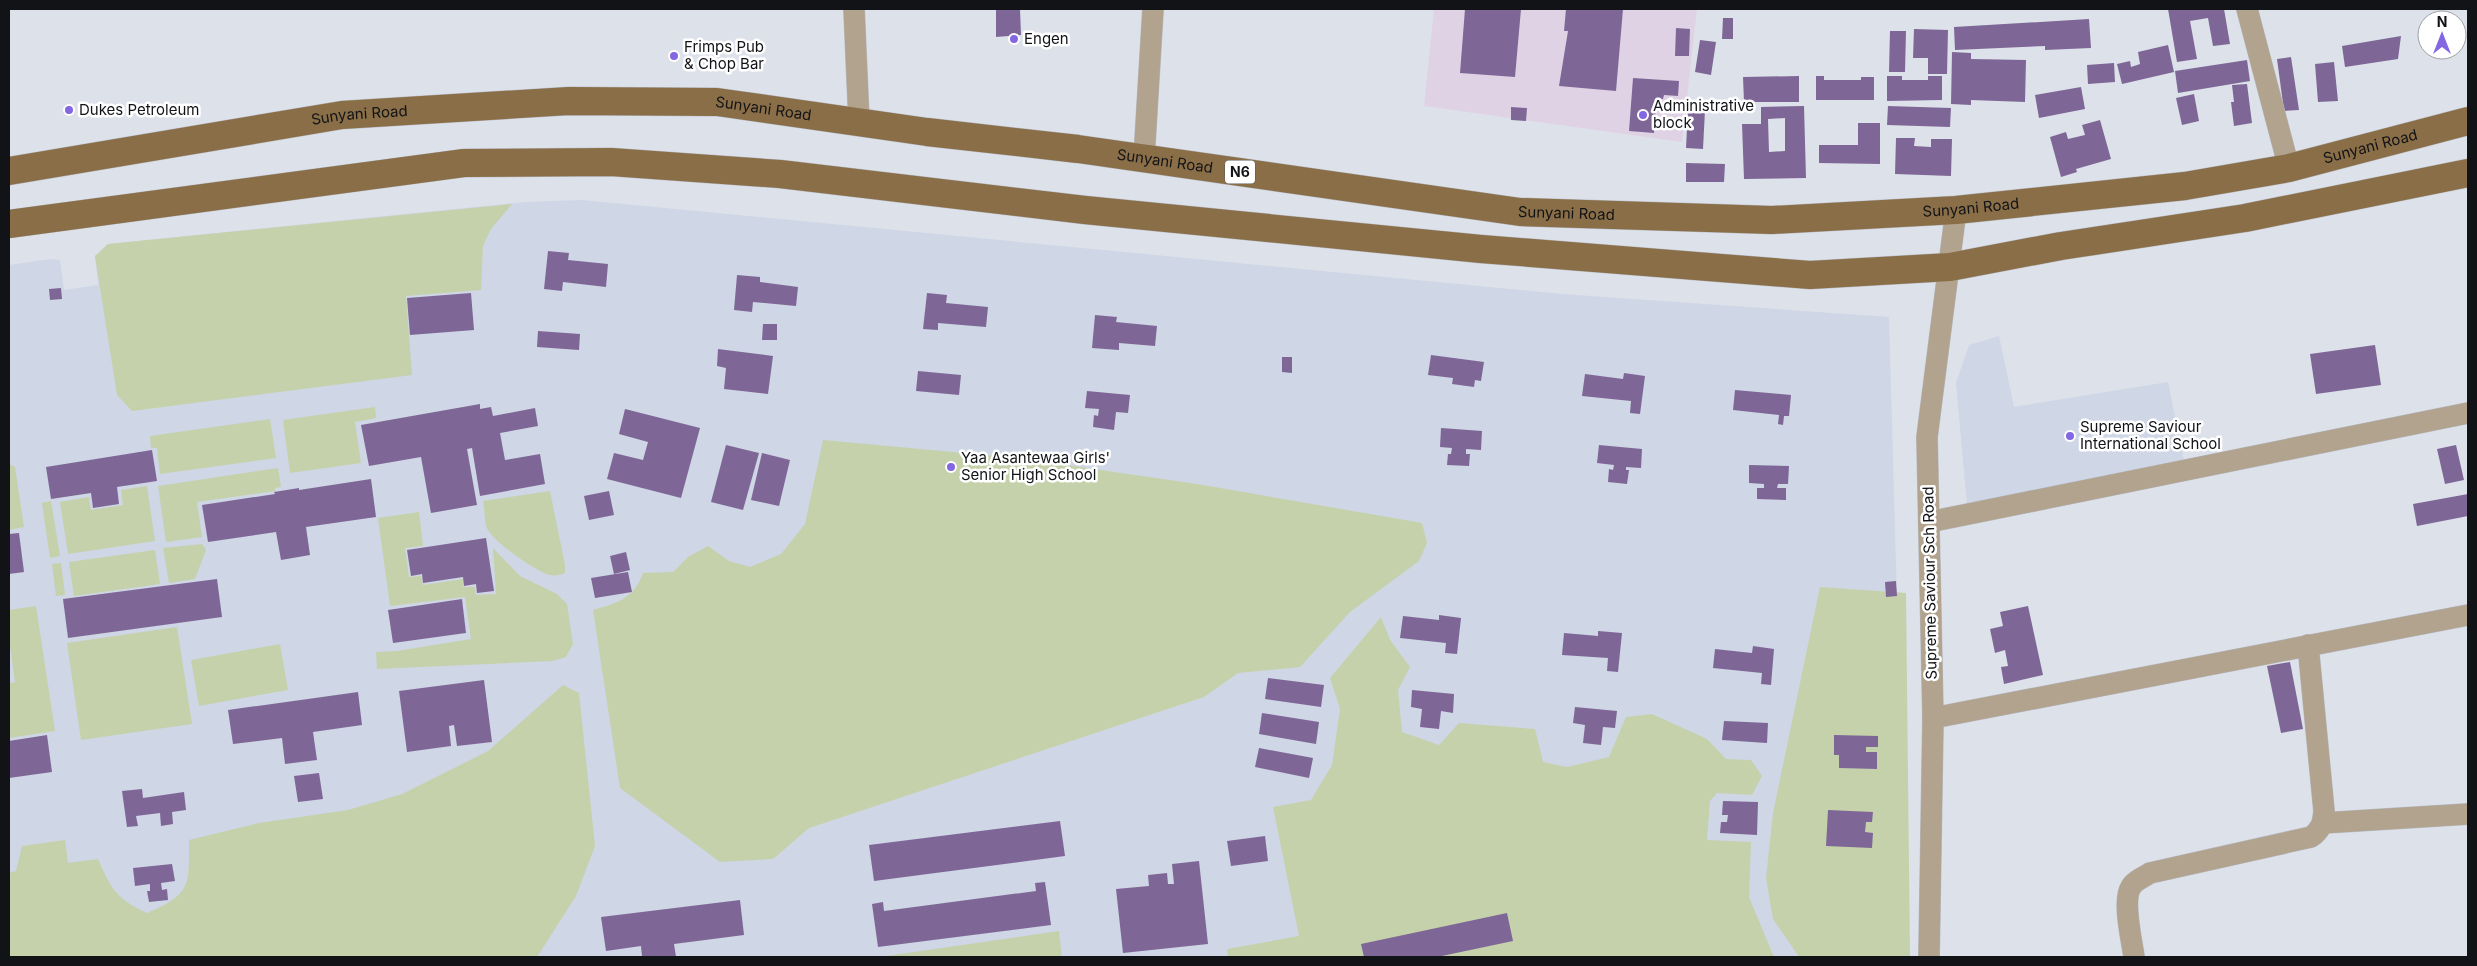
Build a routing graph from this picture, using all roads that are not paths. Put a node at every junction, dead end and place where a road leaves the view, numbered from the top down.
1 (854, 9) edge
2 (1153, 9) edge
3 (2247, 9) edge
4 (2468, 121) edge
5 (859, 122) junction
6 (1144, 158) junction
7 (2289, 168) junction
8 (9, 171) edge
9 (2468, 173) edge
10 (1956, 210) junction
11 (9, 224) edge
12 (1950, 267) junction
13 (2468, 413) edge
14 (1929, 522) junction
15 (2468, 615) edge
16 (2308, 645) junction
17 (1933, 718) junction
18 (2468, 814) edge
19 (2323, 823) junction
20 (1929, 957) edge
21 (2134, 957) edge

1 - 5 street
2 - 6 street
3 - 7 street
4 - 7 main road, Sunyani Road / N6
5 - 6 main road, Sunyani Road / N6
5 - 8 main road, Sunyani Road / N6
6 - 10 main road, Sunyani Road / N6
7 - 10 main road, Sunyani Road / N6
9 - 12 main road
10 - 12 street, Supreme Saviour Sch Road
11 - 12 main road
12 - 14 street, Supreme Saviour Sch Road
13 - 14 street
14 - 17 street, Supreme Saviour Sch Road
15 - 16 street
16 - 17 street
16 - 19 street
17 - 20 street, Supreme Saviour Sch Road
18 - 19 street
19 - 21 street

